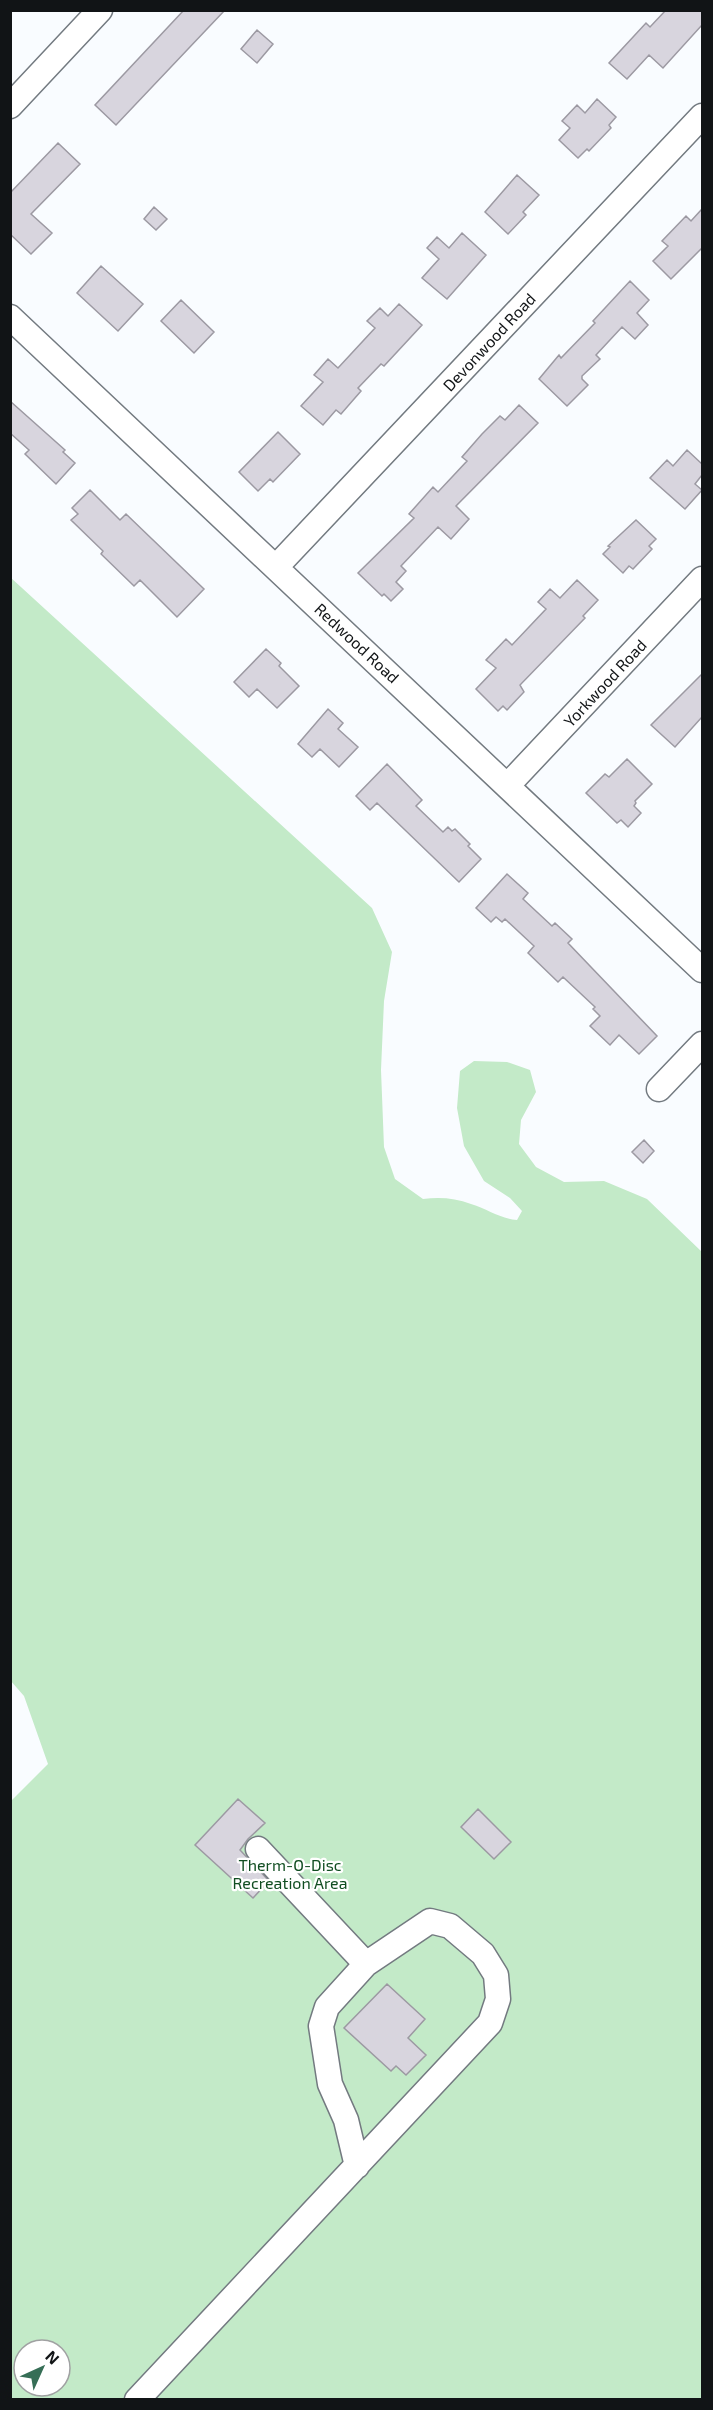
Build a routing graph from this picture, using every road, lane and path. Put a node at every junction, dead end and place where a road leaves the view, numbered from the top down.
1 (100, 10) edge
2 (10, 106) edge
3 (702, 116) edge
4 (10, 317) edge
5 (276, 567) junction
6 (702, 579) edge
7 (507, 786) junction
8 (702, 970) edge
9 (702, 1044) edge
10 (659, 1089) dead end
11 (258, 1849) dead end
12 (366, 1964) junction
13 (357, 2166) junction
14 (137, 2400) edge

1 - 2 street
3 - 5 street, Devonwood Road
4 - 5 street, Redwood Road
5 - 7 street, Redwood Road
6 - 7 street, Yorkwood Road
7 - 8 street, Redwood Road
9 - 10 street
11 - 12 street
12 - 13 street
12 - 13 street
13 - 14 street

